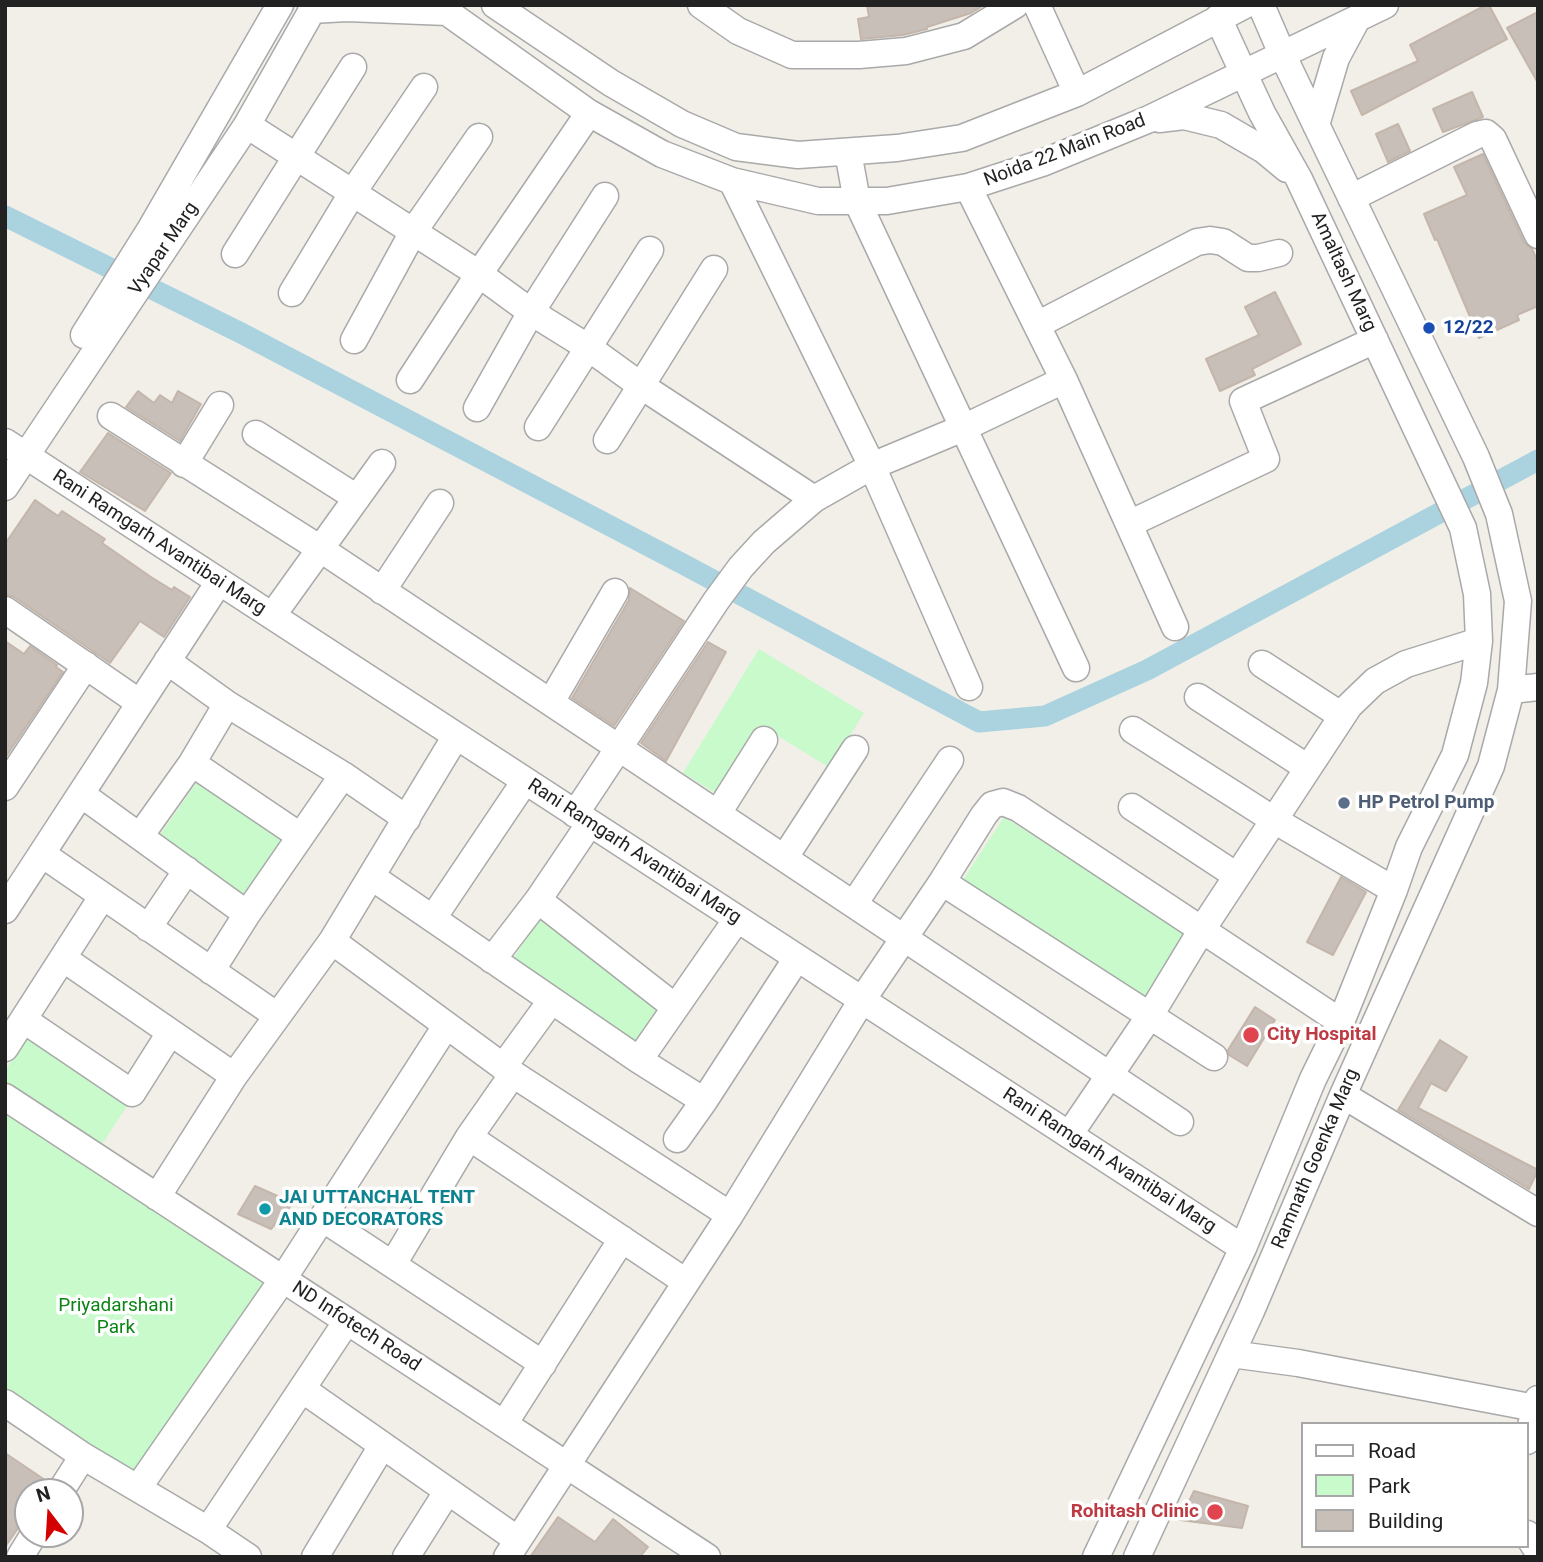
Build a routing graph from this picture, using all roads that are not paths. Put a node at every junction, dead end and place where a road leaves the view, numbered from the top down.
1 (280, 5) edge
2 (495, 5) edge
3 (701, 5) edge
4 (1015, 5) edge
5 (1037, 5) edge
6 (1245, 5) edge
7 (1261, 5) edge
8 (1385, 5) edge
9 (313, 8) edge
10 (442, 9) edge
11 (1218, 18) junction
12 (1357, 19) junction
13 (1283, 56) junction
14 (353, 67) dead end
15 (1244, 75) junction
16 (424, 87) dead end
17 (1077, 93) junction
18 (589, 113) junction
19 (1147, 120) junction
20 (247, 125) junction
21 (1316, 125) junction
22 (479, 137) dead end
23 (848, 152) junction
24 (296, 155) junction
25 (1299, 179) junction
26 (732, 181) junction
27 (968, 187) junction
28 (353, 192) junction
29 (605, 196) dead end
30 (1351, 198) junction
31 (857, 201) junction
32 (413, 232) junction
33 (1538, 235) edge
34 (650, 250) dead end
35 (1279, 253) dead end
36 (235, 254) dead end
37 (146, 257) junction
38 (714, 270) dead end
39 (479, 274) junction
40 (292, 293) dead end
41 (531, 312) junction
42 (1037, 325) junction
43 (354, 340) dead end
44 (1376, 340) junction
45 (589, 348) junction
46 (410, 380) dead end
47 (1064, 380) junction
48 (640, 385) junction
49 (220, 405) dead end
50 (477, 408) dead end
51 (111, 416) dead end
52 (538, 427) dead end
53 (963, 428) junction
54 (256, 434) dead end
55 (607, 440) dead end
56 (12, 450) edge
57 (382, 463) dead end
58 (184, 464) junction
59 (872, 466) junction
60 (5, 487) edge
61 (357, 498) junction
62 (814, 499) junction
63 (440, 503) dead end
64 (1499, 514) joint
65 (1129, 524) junction
66 (1463, 528) joint
67 (319, 548) junction
68 (219, 582) junction
69 (382, 591) junction
70 (615, 592) dead end
71 (5, 610) edge
72 (272, 616) junction
73 (1175, 627) dead end
74 (1479, 641) junction
75 (167, 661) junction
76 (1262, 664) dead end
77 (86, 666) junction
78 (1076, 668) dead end
79 (1538, 687) edge
80 (969, 688) dead end
81 (1511, 690) junction
82 (1198, 697) dead end
83 (551, 702) junction
84 (140, 703) junction
85 (227, 704) junction
86 (1342, 716) junction
87 (1133, 730) dead end
88 (456, 736) junction
89 (764, 740) dead end
90 (618, 747) junction
91 (855, 748) dead end
92 (950, 760) dead end
93 (192, 763) junction
94 (1308, 768) junction
95 (343, 775) junction
96 (525, 781) junction
97 (5, 787) edge
98 (80, 794) junction
99 (1132, 807) dead end
100 (718, 813) junction
101 (582, 818) junction
102 (407, 819) junction
103 (1274, 820) junction
104 (140, 836) junction
105 (300, 836) junction
106 (1409, 847) junction
107 (42, 854) junction
108 (785, 858) junction
109 (1447, 863) junction
110 (187, 870) junction
111 (1237, 876) junction
112 (372, 877) junction
113 (942, 882) junction
114 (1394, 890) junction
115 (102, 897) junction
116 (538, 900) junction
117 (854, 904) junction
118 (5, 910) edge
119 (247, 914) junction
120 (433, 918) junction
121 (737, 919) junction
122 (148, 928) junction
123 (1201, 931) junction
124 (904, 937) junction
125 (332, 941) junction
126 (797, 958) junction
127 (64, 959) junction
128 (492, 960) junction
129 (211, 971) junction
130 (862, 1000) junction
131 (551, 1001) junction
132 (675, 1007) junction
133 (276, 1015) junction
134 (1149, 1017) junction
135 (24, 1020) junction
136 (1341, 1022) junction
137 (446, 1026) junction
138 (170, 1033) junction
139 (5, 1048) edge
140 (1214, 1057) dead end
141 (639, 1060) junction
142 (508, 1070) junction
143 (1109, 1074) junction
144 (234, 1076) junction
145 (1343, 1095) junction
146 (5, 1097) edge
147 (705, 1101) junction
148 (1180, 1122) dead end
149 (1069, 1135) junction
150 (469, 1137) junction
151 (677, 1139) dead end
152 (157, 1197) junction
153 (1538, 1213) edge
154 (730, 1215) junction
155 (322, 1218) junction
156 (622, 1239) junction
157 (1243, 1248) junction
158 (393, 1264) junction
159 (283, 1279) junction
160 (686, 1282) junction
161 (347, 1321) junction
162 (1231, 1354) junction
163 (544, 1364) junction
164 (302, 1389) junction
165 (1536, 1403) edge
166 (9, 1414) edge
167 (504, 1424) junction
168 (1529, 1433) edge
169 (382, 1446) junction
170 (83, 1456) junction
171 (567, 1465) junction
172 (69, 1478) edge
173 (138, 1488) junction
174 (447, 1492) junction
175 (208, 1530) junction
176 (1529, 1538) edge
177 (513, 1548) edge
178 (674, 1548) edge
179 (248, 1557) edge
180 (315, 1557) edge
181 (406, 1557) edge
182 (707, 1557) edge
183 (1096, 1557) edge
184 (1138, 1557) edge
185 (1538, 1557) edge

1 - 37 street, Vyapar Marg
2 - 23 street
3 - 4 street
5 - 17 street
6 - 11 street
7 - 13 street, Amaltash Marg
8 - 12 street, Noida 22 Main Road
9 - 10 street
9 - 20 street, Vyapar Marg
10 - 18 street, Noida 22 Main Road
11 - 15 street, Amaltash Marg
11 - 17 street
12 - 13 street, Noida 22 Main Road
12 - 21 street
13 - 15 street, Noida 22 Main Road
13 - 21 street, Amaltash Marg
14 - 24 street
15 - 19 street, Noida 22 Main Road
15 - 25 street, Amaltash Marg
16 - 28 street
17 - 23 street
18 - 26 street, Noida 22 Main Road
18 - 39 street
19 - 25 street
19 - 27 street, Noida 22 Main Road
20 - 24 street
20 - 37 street, Vyapar Marg
21 - 30 street, Amaltash Marg
22 - 32 street
23 - 31 street
24 - 28 street
24 - 36 street
25 - 44 street, Amaltash Marg
26 - 31 street, Noida 22 Main Road
26 - 59 street
27 - 31 street, Noida 22 Main Road
27 - 42 street
28 - 32 street
28 - 40 street
29 - 41 street
30 - 33 street
30 - 64 street, Amaltash Marg
31 - 53 street
32 - 39 street
32 - 43 street
34 - 45 street
35 - 42 street
37 - 56 street, Vyapar Marg
38 - 48 street
39 - 41 street
39 - 46 street
41 - 45 street
41 - 50 street
42 - 47 street
44 - 65 street
44 - 66 street, Amaltash Marg
45 - 48 street
45 - 52 street
47 - 53 street
47 - 65 street
48 - 55 street
48 - 62 street
49 - 58 street
51 - 58 street
53 - 59 street
53 - 78 street
54 - 61 street
56 - 60 street, Vyapar Marg
56 - 68 street, Rani Ramgarh Avantibai Marg
57 - 61 street
58 - 67 street
59 - 62 street
59 - 80 street
61 - 67 street
62 - 90 street
63 - 69 street
64 - 81 street, Ramnath Goenka Marg
65 - 73 street
66 - 74 street, Ramnath Goenka Marg
67 - 69 street
67 - 72 street
68 - 72 street, Rani Ramgarh Avantibai Marg
68 - 75 street
69 - 83 street
70 - 83 street
71 - 77 street
72 - 88 street, Rani Ramgarh Avantibai Marg
74 - 86 street
74 - 106 street, Ramnath Goenka Marg
75 - 84 street
75 - 85 street
76 - 86 street
77 - 84 street
77 - 97 street
79 - 81 street
81 - 109 street, Ramnath Goenka Marg
82 - 94 street
83 - 90 street
84 - 98 street
85 - 93 street
85 - 95 street
86 - 94 street
87 - 103 street
88 - 96 street, Rani Ramgarh Avantibai Marg
88 - 102 street
89 - 100 street
90 - 100 street
90 - 101 street
91 - 108 street
92 - 117 street
93 - 104 street
93 - 105 street
94 - 103 street
95 - 102 street
95 - 105 street
96 - 101 street, Rani Ramgarh Avantibai Marg
96 - 120 street
98 - 104 street
98 - 107 street
99 - 111 street
100 - 108 street
101 - 116 street
101 - 121 street, Rani Ramgarh Avantibai Marg
102 - 112 street
103 - 111 street
103 - 114 street
104 - 110 street
105 - 119 street
106 - 109 street
106 - 114 street, Ramnath Goenka Marg
107 - 115 street
107 - 118 street
108 - 117 street
109 - 145 street, Ramnath Goenka Marg
110 - 119 street
110 - 122 street
111 - 123 street
112 - 120 street
112 - 125 street
113 - 123 street
113 - 124 street
113 - 134 street
114 - 136 street, Ramnath Goenka Marg
115 - 122 street
115 - 127 street
116 - 128 street
116 - 132 street
117 - 124 street
119 - 129 street
120 - 128 street
121 - 126 street, Rani Ramgarh Avantibai Marg
121 - 132 street
122 - 129 street
123 - 134 street
123 - 136 street
124 - 130 street
124 - 143 street
125 - 133 street
125 - 137 street
126 - 130 street, Rani Ramgarh Avantibai Marg
126 - 147 street
127 - 135 street
127 - 138 street
128 - 131 street
129 - 133 street
130 - 149 street, Rani Ramgarh Avantibai Marg
130 - 154 street
131 - 141 street
131 - 142 street
132 - 141 street
133 - 144 street
134 - 140 street
134 - 143 street
135 - 138 street
135 - 139 street
136 - 157 street, Ramnath Goenka Marg
137 - 142 street
137 - 155 street
138 - 144 street
141 - 147 street
142 - 150 street
142 - 154 street
143 - 148 street
143 - 149 street
144 - 152 street
145 - 153 street
145 - 162 street, Ramnath Goenka Marg
146 - 152 street, ND Infotech Road
147 - 151 street
149 - 157 street, Rani Ramgarh Avantibai Marg
150 - 156 street
150 - 158 street
152 - 159 street, ND Infotech Road
154 - 160 street
155 - 158 street
155 - 159 street
156 - 160 street
156 - 163 street
157 - 183 street, Ramnath Goenka Marg
158 - 163 street
159 - 161 street, ND Infotech Road
159 - 173 street
160 - 171 street
161 - 164 street
161 - 167 street, ND Infotech Road
162 - 165 street
162 - 184 street, Ramnath Goenka Marg
163 - 167 street
164 - 169 street
164 - 175 street
165 - 168 street
166 - 170 street
167 - 171 street, ND Infotech Road
169 - 174 street
169 - 180 street
170 - 172 street
170 - 173 street
171 - 177 street
171 - 178 street, ND Infotech Road
173 - 175 street
174 - 177 street
174 - 181 street
175 - 179 street
176 - 185 street
178 - 182 street, ND Infotech Road

